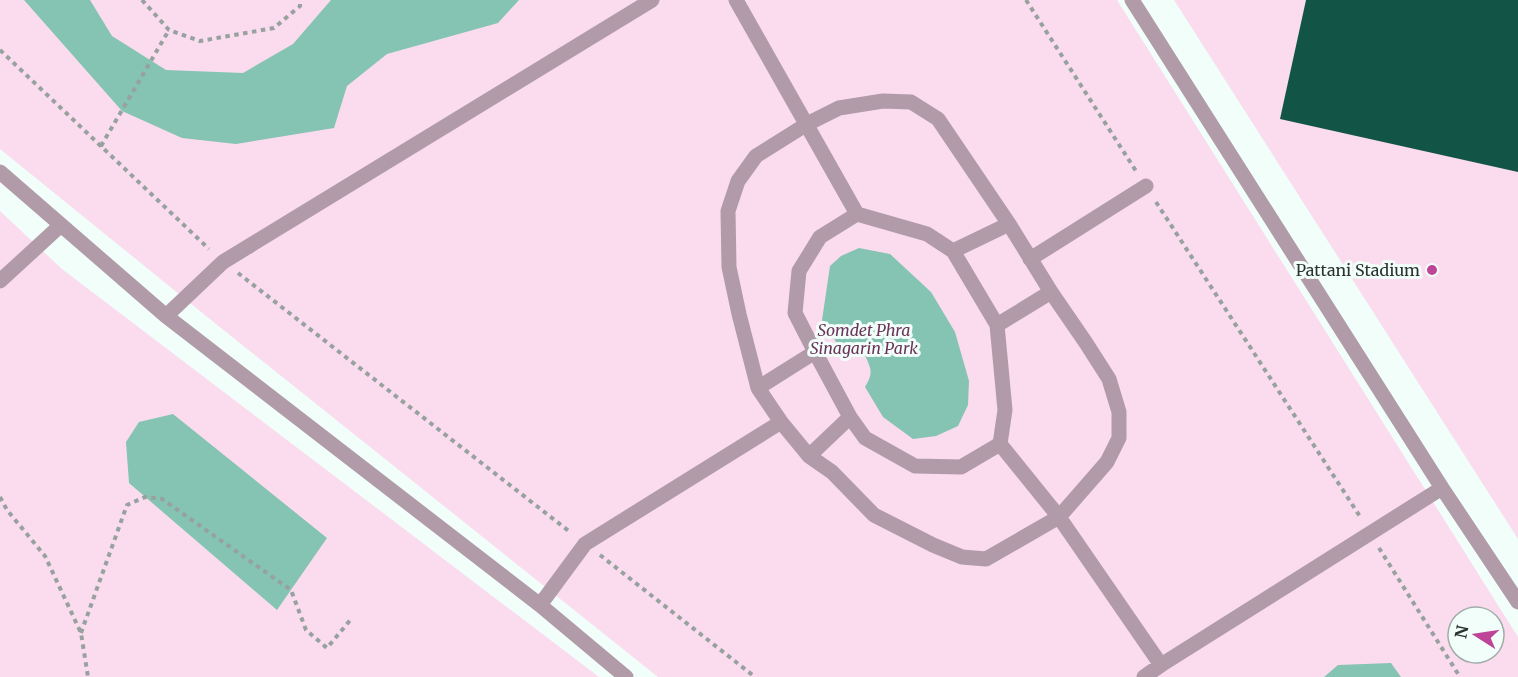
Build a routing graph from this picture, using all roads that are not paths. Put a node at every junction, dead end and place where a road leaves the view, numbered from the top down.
1 (652, 0) edge
2 (736, 0) edge
3 (1132, 0) edge
4 (807, 124) junction
5 (0, 172) edge
6 (1146, 186) road end
7 (857, 214) junction
8 (1010, 224) junction
9 (61, 225) junction
10 (953, 251) junction
11 (1030, 259) junction
12 (0, 281) edge
13 (1051, 292) junction
14 (166, 316) junction
15 (997, 325) junction
16 (815, 352) junction
17 (758, 388) junction
18 (850, 417) junction
19 (781, 422) junction
20 (1000, 444) junction
21 (809, 456) junction
22 (1442, 488) junction
23 (1059, 517) junction
24 (1518, 602) edge
25 (540, 605) junction
26 (1161, 665) junction
27 (626, 677) edge
28 (1144, 677) edge

1 - 14 street
2 - 4 street
3 - 22 street
4 - 7 street
4 - 8 street
4 - 17 street
5 - 9 street
6 - 11 street
7 - 10 street
7 - 16 street
8 - 10 street
8 - 11 street
9 - 12 street
9 - 14 street
10 - 15 street
11 - 13 street
13 - 15 street
13 - 23 street
14 - 25 street
15 - 20 street
16 - 17 street
16 - 18 street
17 - 19 street
18 - 20 street
18 - 21 street
19 - 21 street
19 - 25 street
20 - 23 street
21 - 23 street
22 - 24 street
22 - 26 street
23 - 26 street
25 - 27 street
26 - 28 street

